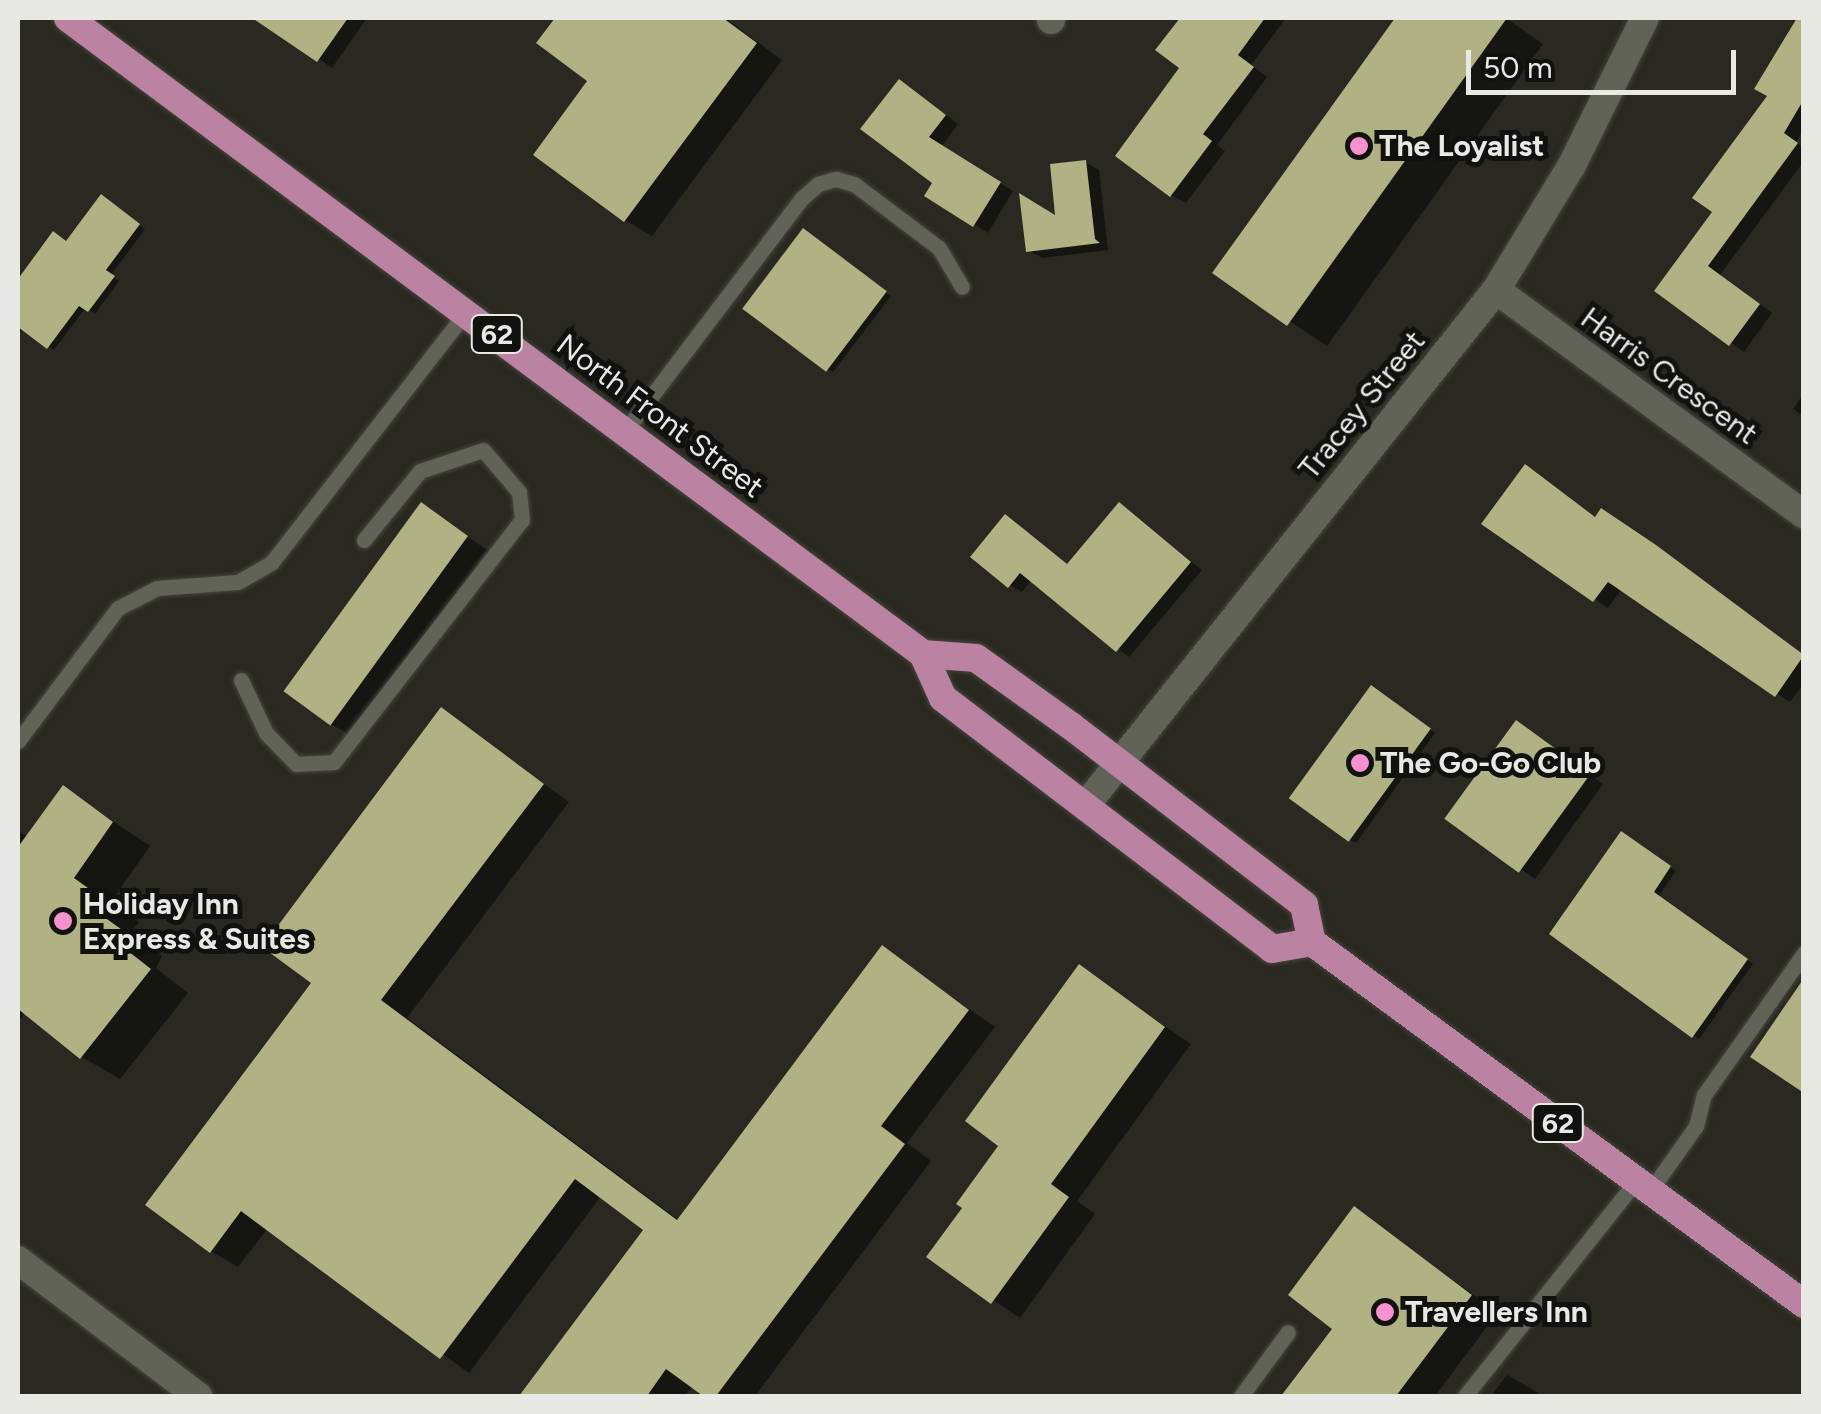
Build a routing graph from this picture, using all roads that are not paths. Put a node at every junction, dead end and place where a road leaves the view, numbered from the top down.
1 (68, 18) edge
2 (1645, 18) edge
3 (962, 286) dead end
4 (1496, 290) junction
5 (467, 311) junction
6 (624, 430) junction
7 (1804, 515) edge
8 (364, 540) dead end
9 (923, 654) junction
10 (241, 680) dead end
11 (18, 741) edge
12 (1119, 762) junction
13 (1086, 804) junction
14 (1312, 942) junction
15 (1804, 953) edge
16 (1642, 1186) junction
17 (18, 1260) edge
18 (1804, 1304) edge
19 (1288, 1332) dead end
20 (198, 1396) edge
21 (1241, 1396) edge
22 (1465, 1396) edge

1 - 5 main road, North Front Street / 62
2 - 4 street, Tracey Street
3 - 6 lane
4 - 7 street, Harris Crescent
4 - 12 street, Tracey Street
5 - 6 main road, North Front Street / 62
5 - 11 lane
6 - 9 main road, North Front Street / 62
8 - 10 lane
9 - 12 main road
9 - 13 main road, North Front Street / 62
12 - 13 street, Tracey Street
12 - 14 main road
13 - 14 main road, North Front Street / 62
14 - 16 main road, 62
15 - 16 lane
16 - 18 main road, 62
16 - 22 lane
17 - 20 street
19 - 21 lane

